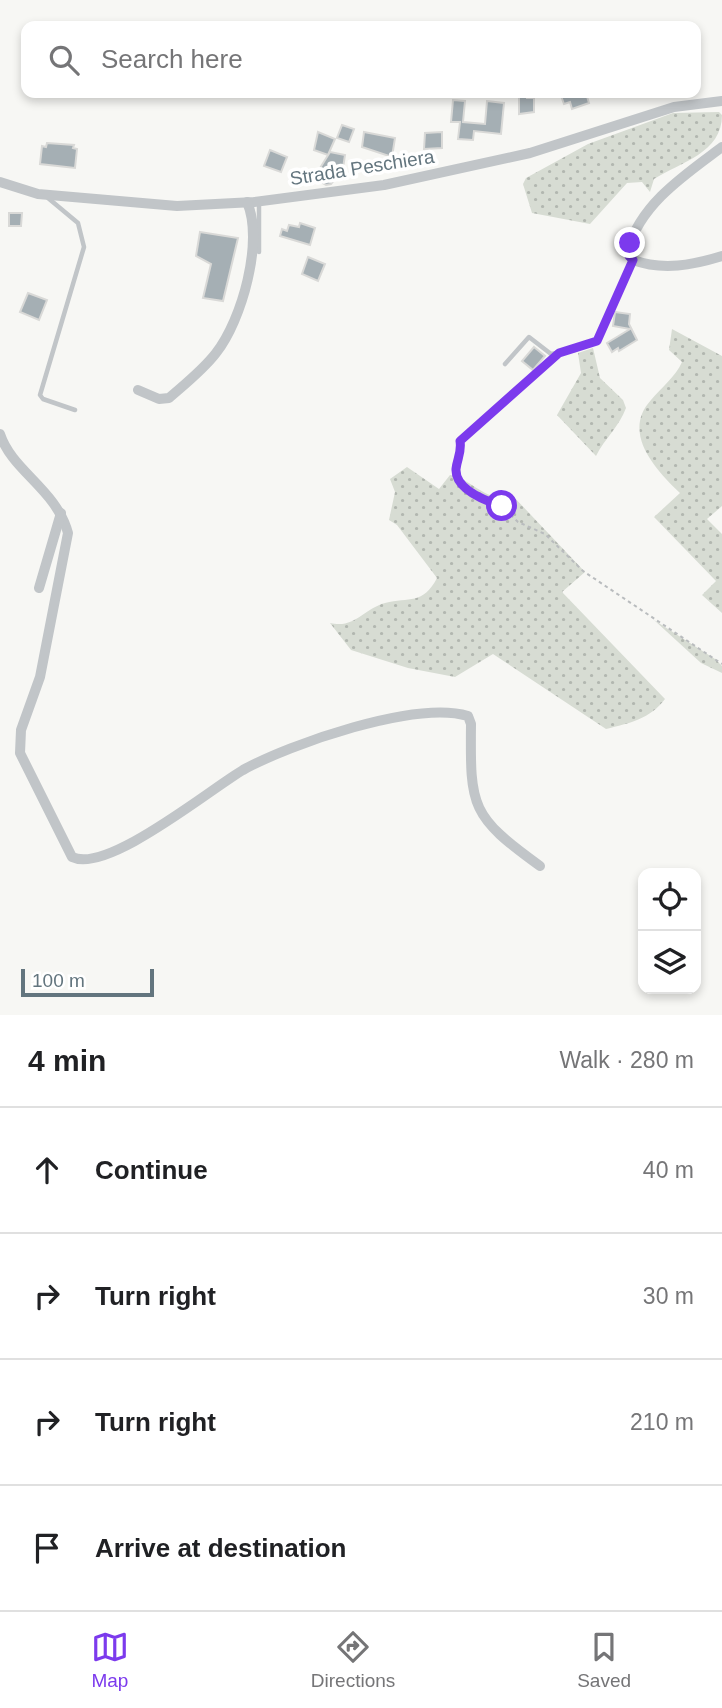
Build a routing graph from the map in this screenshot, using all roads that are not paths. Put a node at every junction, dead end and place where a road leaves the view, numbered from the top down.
1 (722, 101) edge
2 (722, 147) edge
3 (0, 183) edge
4 (45, 194) junction
5 (259, 201) junction
6 (247, 202) junction
7 (259, 252) dead end
8 (722, 256) edge
9 (633, 260) junction
10 (505, 364) dead end
11 (138, 390) dead end
12 (75, 410) dead end
13 (0, 434) edge
14 (61, 513) junction
15 (39, 589) dead end
16 (540, 866) dead end

1 - 5 street, Strada Peschiera
2 - 9 street
3 - 4 street, Strada Peschiera
4 - 6 street, Strada Peschiera
4 - 12 lane
5 - 6 street, Strada Peschiera
5 - 7 lane
6 - 11 street
8 - 9 street
9 - 10 lane
13 - 14 street
14 - 15 street
14 - 16 street

